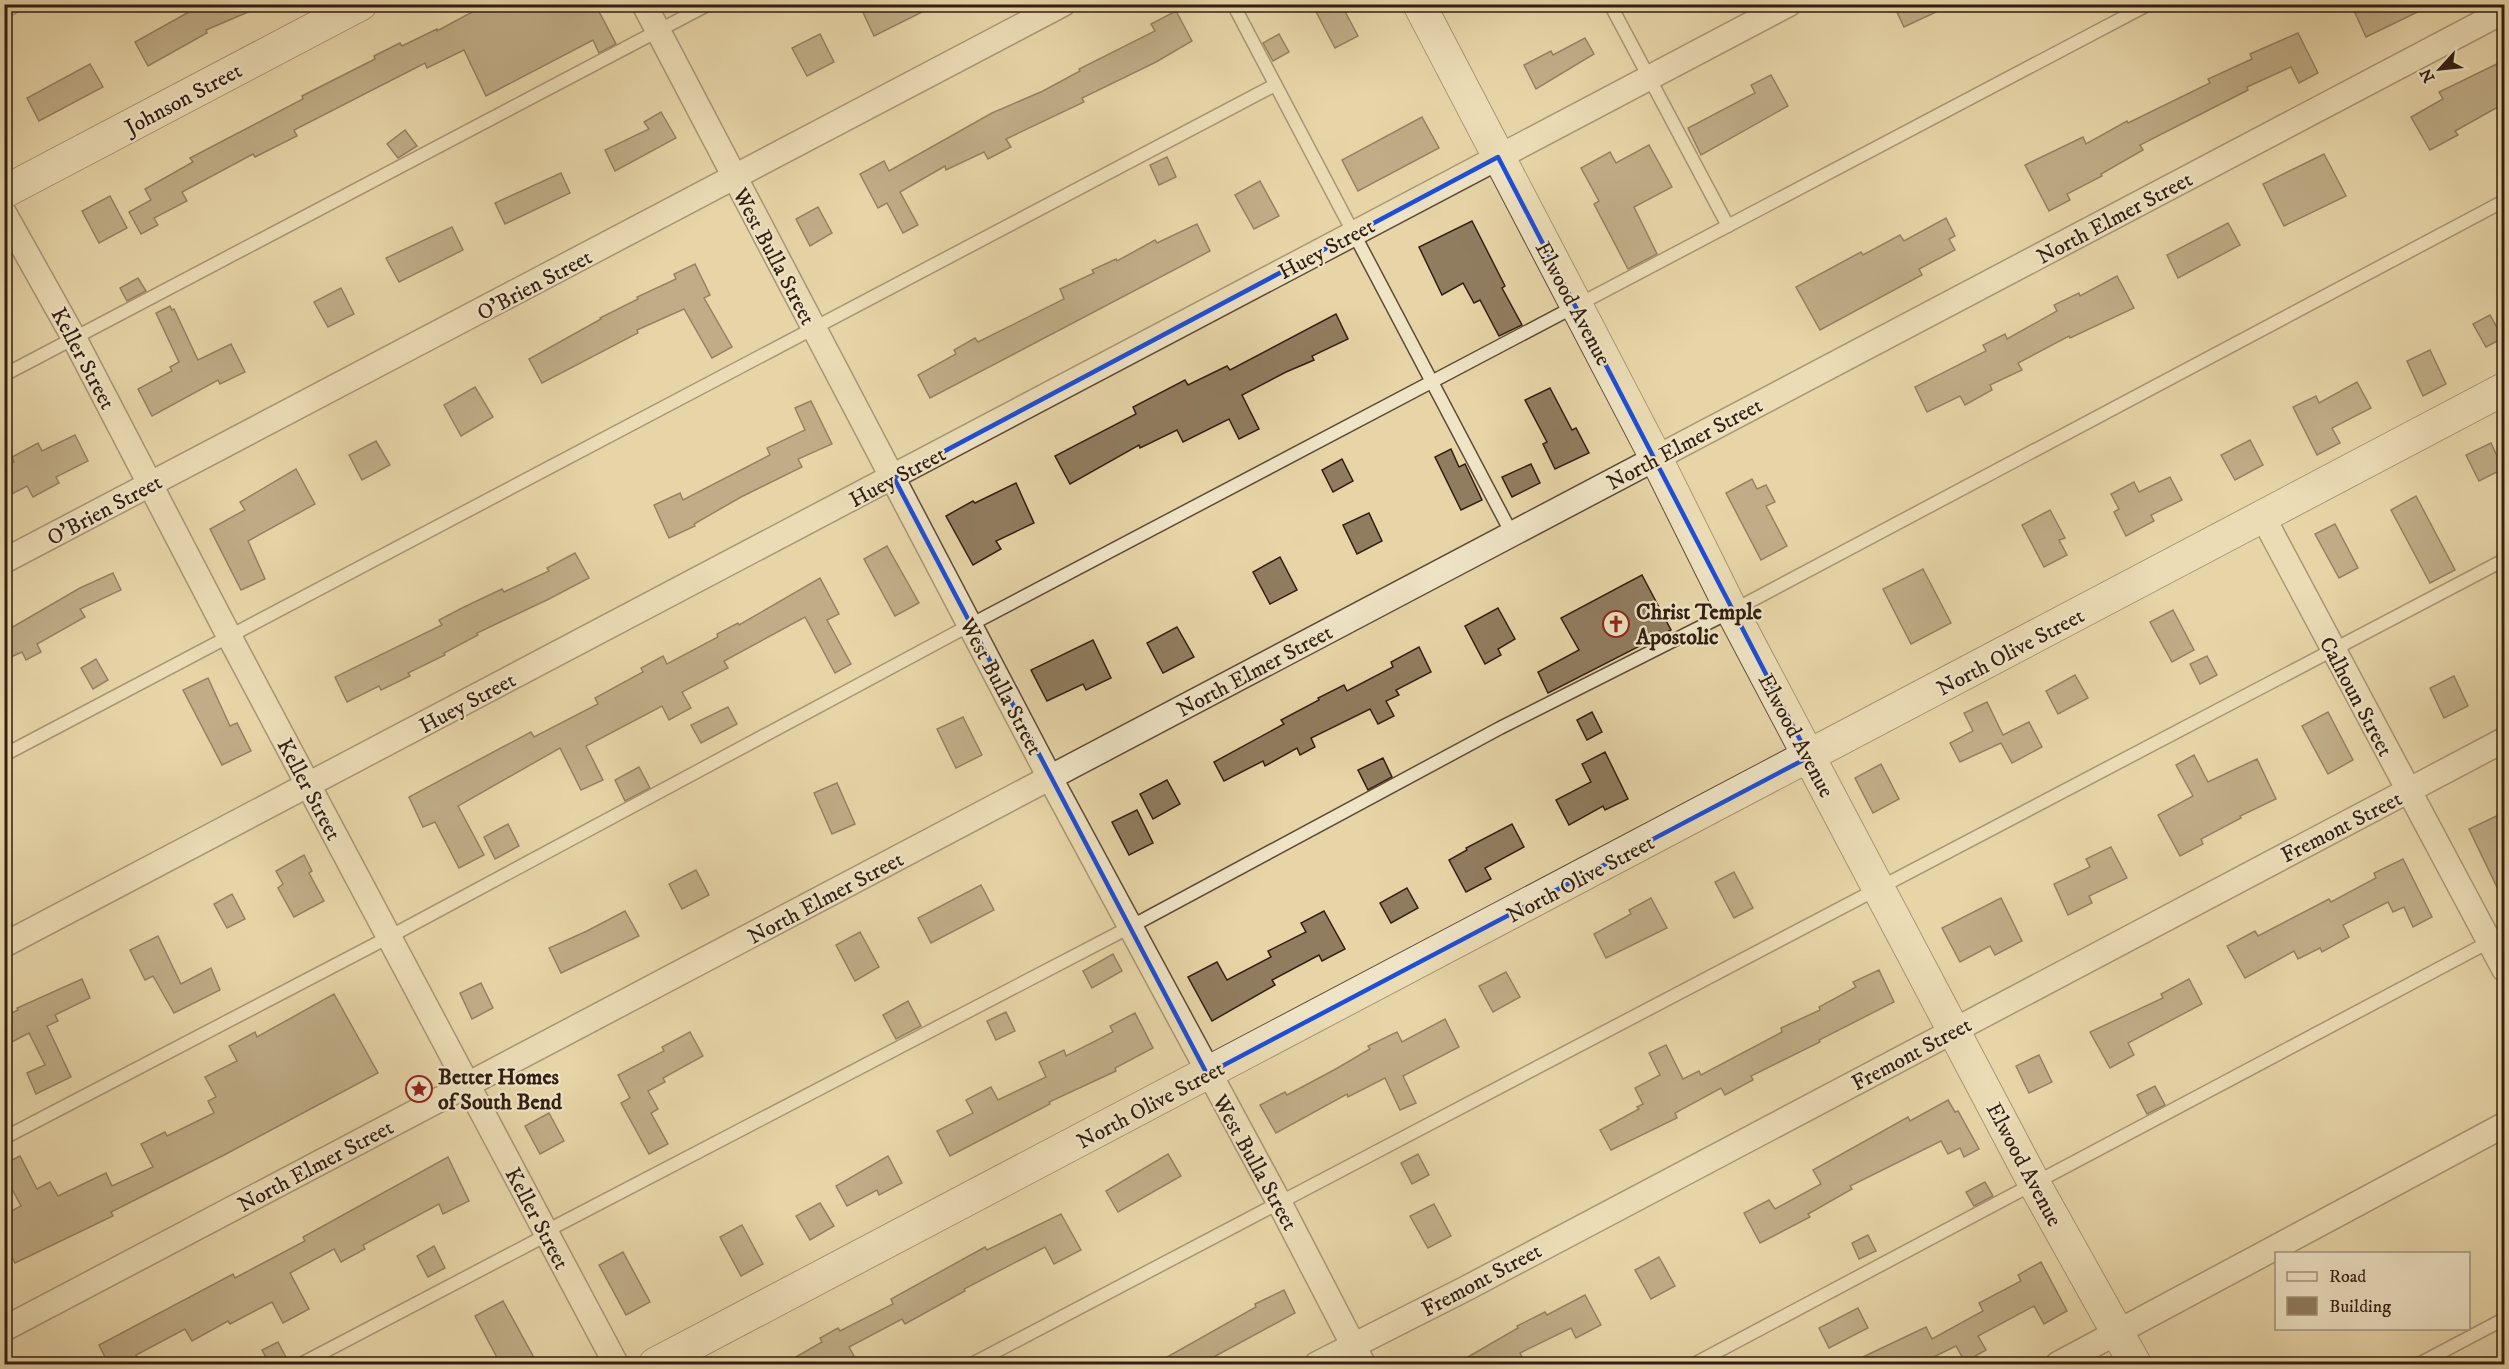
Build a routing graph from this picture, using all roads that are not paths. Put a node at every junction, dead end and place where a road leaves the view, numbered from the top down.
1 (19, 4) edge
2 (361, 4) edge
3 (644, 4) edge
4 (709, 4) edge
5 (1063, 4) edge
6 (1233, 4) edge
7 (1419, 4) edge
8 (1610, 4) edge
9 (1789, 4) edge
10 (2149, 4) edge
11 (2505, 11) edge
12 (4, 12) edge
13 (658, 31) junction
14 (1649, 78) junction
15 (1275, 85) junction
16 (1498, 157) junction
17 (734, 179) junction
18 (4, 192) edge
19 (2505, 201) edge
20 (4, 213) edge
21 (1728, 226) junction
22 (1354, 234) junction
23 (1576, 306) junction
24 (814, 328) junction
25 (74, 338) junction
26 (4, 375) edge
27 (1431, 382) junction
28 (2505, 389) edge
29 (1656, 458) junction
30 (894, 478) junction
31 (151, 484) junction
32 (2263, 517) junction
33 (1512, 534) junction
34 (2505, 560) edge
35 (4, 561) edge
36 (1732, 611) junction
37 (970, 625) junction
38 (229, 636) junction
39 (2332, 650) junction
40 (2505, 740) edge
41 (4, 755) edge
42 (1809, 757) junction
43 (1050, 778) junction
44 (308, 785) junction
45 (2409, 791) junction
46 (1879, 889) junction
47 (1130, 927) junction
48 (389, 937) junction
49 (2497, 938) edge
50 (4, 945) edge
51 (2505, 969) edge
52 (1955, 1030) junction
53 (1207, 1074) junction
54 (468, 1084) junction
55 (2505, 1125) edge
56 (4, 1138) edge
57 (2034, 1183) junction
58 (1280, 1204) junction
59 (546, 1233) junction
60 (2505, 1319) edge
61 (4, 1329) edge
62 (2118, 1333) junction
63 (1358, 1355) edge
64 (301, 1365) edge
65 (616, 1365) edge
66 (655, 1365) edge
67 (972, 1365) edge
68 (1317, 1365) edge
69 (1694, 1365) edge
70 (2058, 1365) edge
71 (2135, 1365) edge
72 (2419, 1365) edge

1 - 12 lane
2 - 18 street, Johnson Street
3 - 13 street, West Bulla Street
4 - 13 lane
5 - 17 street, O'Brien Street
6 - 15 lane
7 - 16 street, Elwood Avenue
8 - 14 lane
9 - 14 street, Huey Street
10 - 21 lane
11 - 29 street, North Elmer Street
13 - 17 street, West Bulla Street
13 - 25 lane
14 - 16 street, Huey Street
14 - 21 lane
15 - 22 lane
15 - 24 lane
16 - 22 street, Huey Street
16 - 23 street, Elwood Avenue
17 - 24 street, West Bulla Street
17 - 31 street, O'Brien Street
19 - 36 lane
20 - 25 street, Keller Street
21 - 23 lane
22 - 27 lane
22 - 30 street, Huey Street
23 - 27 lane
23 - 29 street, Elwood Avenue
24 - 30 street, West Bulla Street
24 - 38 lane
25 - 26 lane
25 - 31 street, Keller Street
27 - 33 lane
27 - 37 lane
28 - 32 street, North Olive Street
29 - 33 street, North Elmer Street
29 - 36 street, Elwood Avenue
30 - 37 street, West Bulla Street
30 - 44 street, Huey Street
31 - 35 street, O'Brien Street
31 - 38 street, Keller Street
32 - 39 street, Calhoun Street
32 - 42 street, North Olive Street
33 - 43 street, North Elmer Street
34 - 39 lane
36 - 42 street, Elwood Avenue
36 - 47 lane
37 - 43 street, West Bulla Street
37 - 48 lane
38 - 41 lane
38 - 44 street, Keller Street
39 - 45 street, Calhoun Street
39 - 46 lane
40 - 45 street, Fremont Street
42 - 46 street, Elwood Avenue
42 - 53 street, North Olive Street
43 - 47 street, West Bulla Street
43 - 54 street, North Elmer Street
44 - 48 street, Keller Street
44 - 50 street, Huey Street
45 - 49 street, Calhoun Street
45 - 52 street, Fremont Street
46 - 52 street, Elwood Avenue
46 - 58 lane
47 - 53 street, West Bulla Street
47 - 59 lane
48 - 54 street, Keller Street
48 - 56 lane
49 - 51 street, Calhoun Street
49 - 57 lane
52 - 57 street, Elwood Avenue
52 - 63 street, Fremont Street
53 - 58 street, West Bulla Street
53 - 66 street, North Olive Street
54 - 59 street, Keller Street
54 - 61 street, North Elmer Street
55 - 62 street
57 - 62 street, Elwood Avenue
57 - 69 lane
58 - 63 street, West Bulla Street
58 - 67 lane
59 - 64 lane
59 - 65 street, Keller Street
60 - 72 lane
62 - 70 street
62 - 71 street, Elwood Avenue
63 - 68 street, Fremont Street

